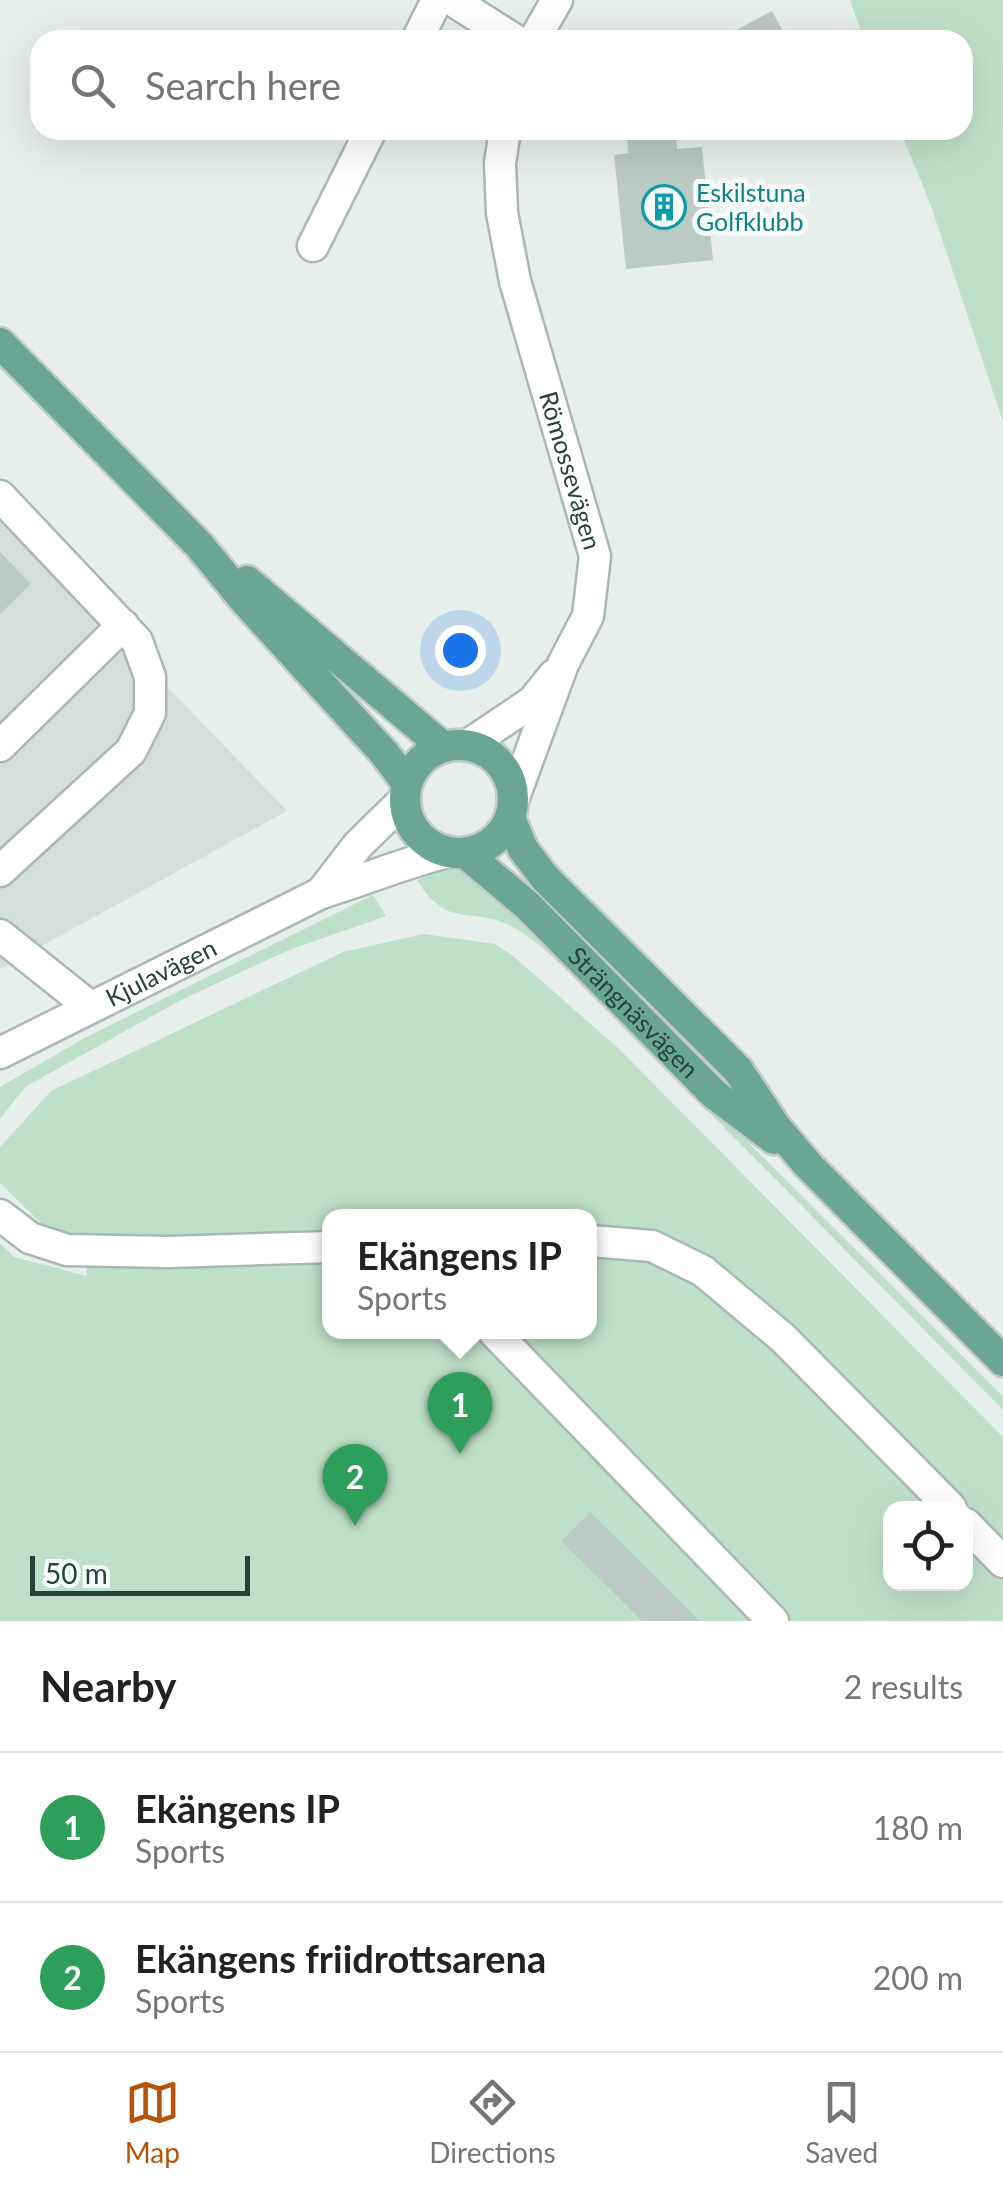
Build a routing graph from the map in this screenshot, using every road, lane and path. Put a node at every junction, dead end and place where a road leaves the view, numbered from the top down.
1 (437, 0) edge
2 (452, 0) edge
3 (557, 0) edge
4 (422, 30) edge
5 (499, 30) edge
6 (540, 30) edge
7 (366, 140) edge
8 (503, 140) edge
9 (313, 246) dead end
10 (0, 343) edge
11 (0, 496) edge
12 (199, 545) junction
13 (123, 625) junction
14 (564, 664) junction
15 (0, 746) edge
16 (456, 746) junction
17 (406, 791) junction
18 (511, 809) junction
19 (457, 852) junction
20 (0, 871) edge
21 (322, 893) junction
22 (0, 935) edge
23 (88, 1006) junction
24 (0, 1053) edge
25 (808, 1165) junction
26 (0, 1215) edge
27 (597, 1242) edge
28 (322, 1247) edge
29 (501, 1339) edge
30 (1003, 1360) edge
31 (944, 1501) edge
32 (973, 1531) edge
33 (1003, 1562) edge
34 (773, 1621) edge

1 - 4 street
2 - 5 street
3 - 6 street
7 - 9 street
8 - 14 street, Römossevägen
10 - 12 main road
11 - 13 street
12 - 16 main road
12 - 17 main road
13 - 15 street
13 - 20 street
14 - 16 street
14 - 18 street, Römossevägen
16 - 17 main road
16 - 18 main road
17 - 19 main road
17 - 21 street, Kjulavägen
18 - 19 main road
18 - 25 main road, Strängnäsvägen
19 - 21 street, Kjulavägen
19 - 25 main road, Strängnäsvägen
21 - 23 street, Kjulavägen
22 - 23 street
23 - 24 street, Kjulavägen
25 - 30 main road, Strängnäsvägen
26 - 28 street
27 - 31 street
29 - 34 street
32 - 33 street

